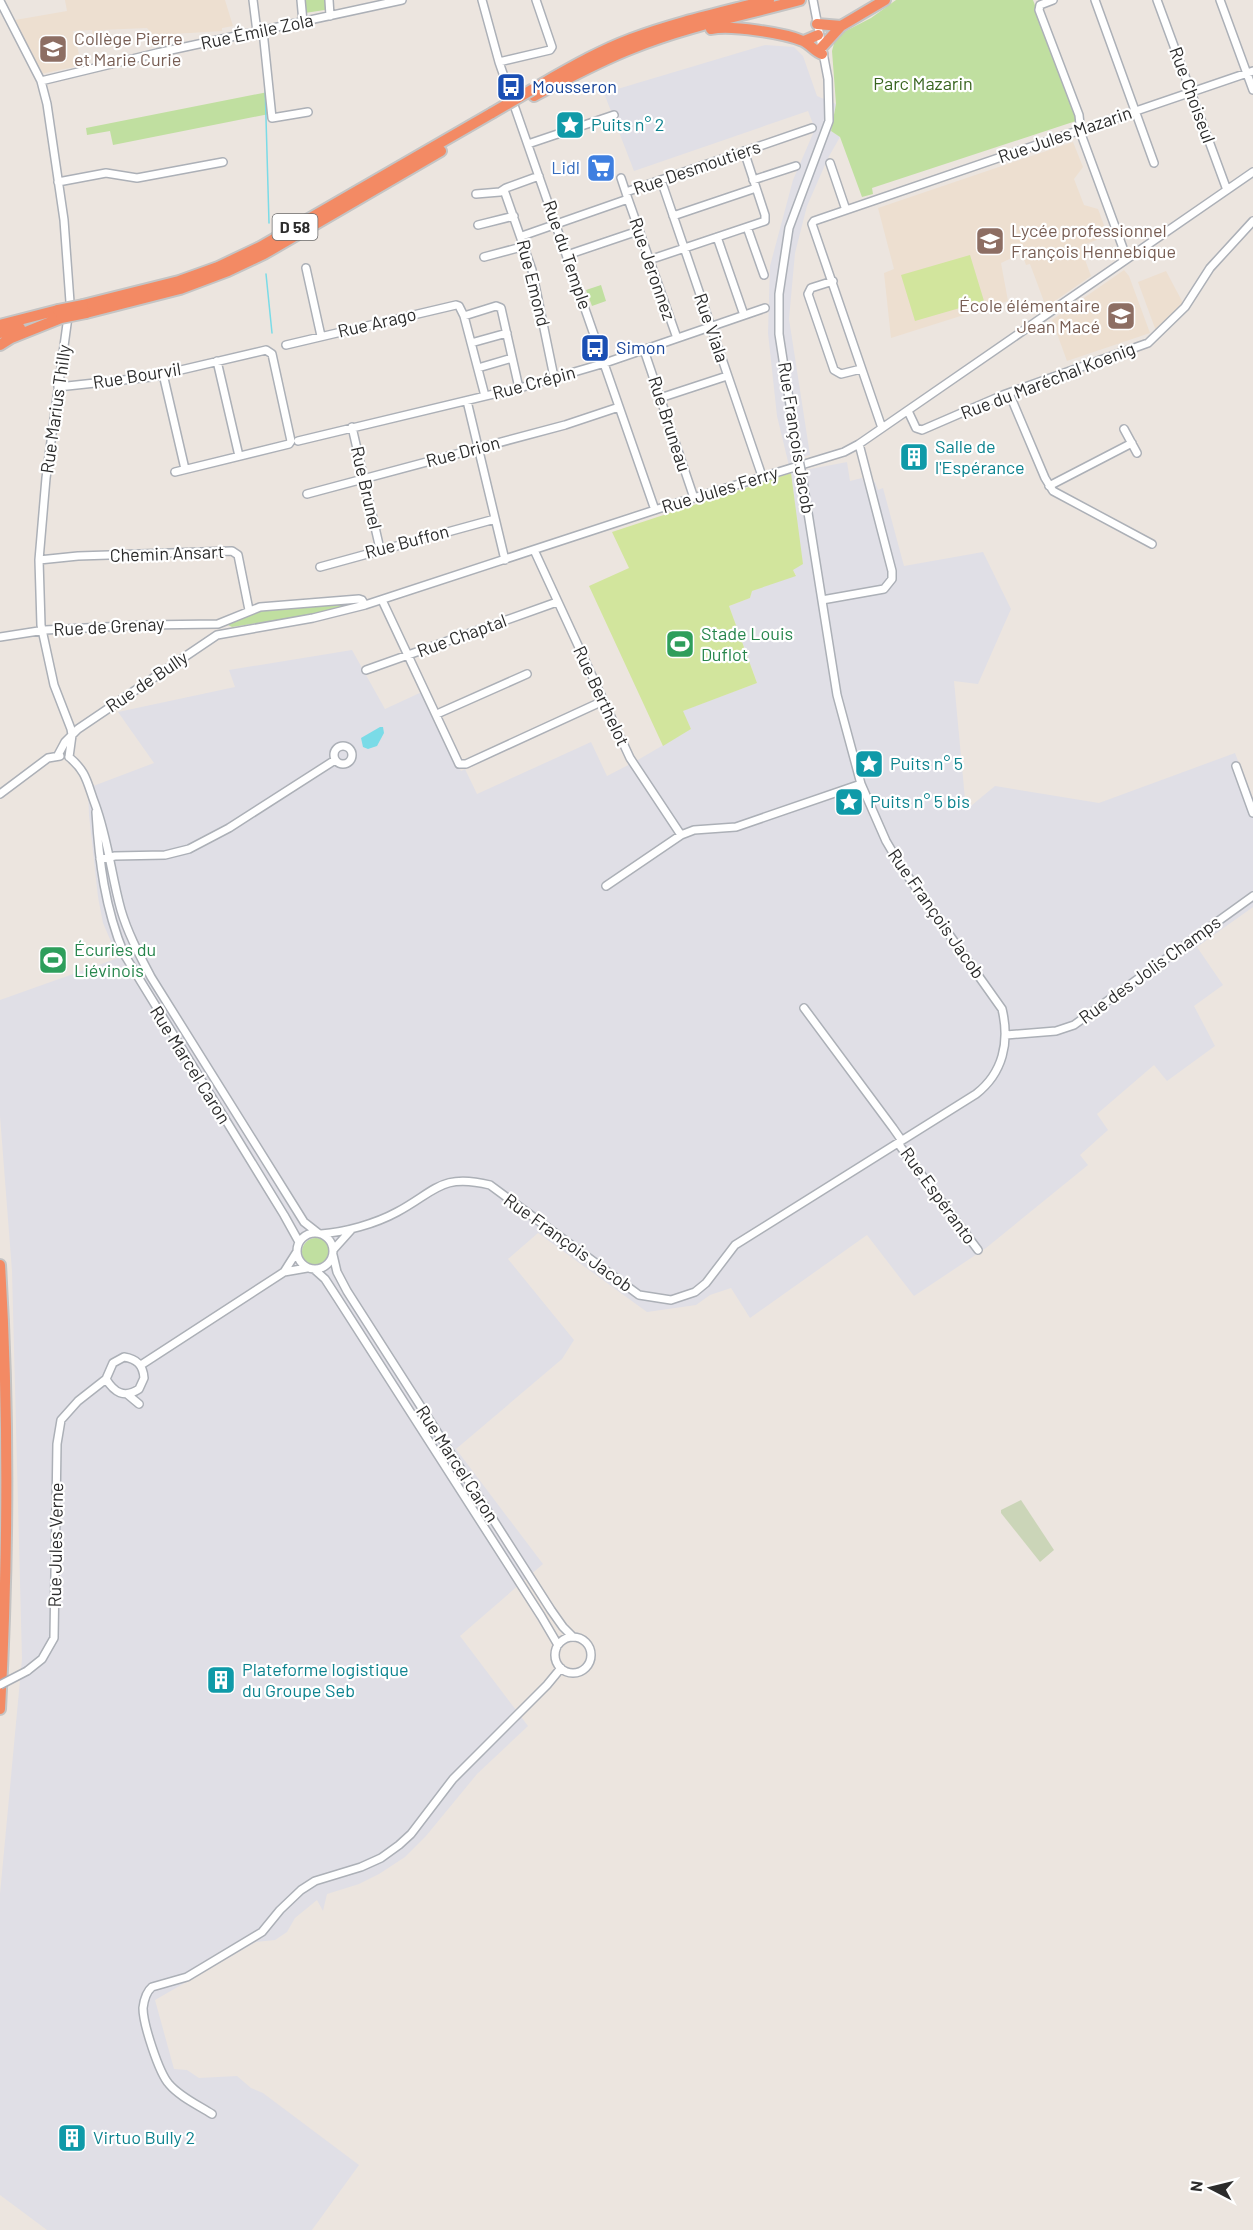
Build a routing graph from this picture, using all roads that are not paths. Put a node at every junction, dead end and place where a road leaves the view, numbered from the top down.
1 (254, 0) edge
2 (301, 0) edge
3 (329, 0) edge
4 (402, 0) edge
5 (482, 0) edge
6 (536, 0) edge
7 (737, 0) edge
8 (769, 0) edge
9 (800, 0) edge
10 (813, 0) edge
11 (885, 0) edge
12 (1053, 0) edge
13 (1095, 0) edge
14 (1157, 0) edge
15 (1220, 0) edge
16 (0, 1) edge
17 (330, 16) junction
18 (303, 22) junction
19 (699, 22) junction
20 (841, 26) junction
21 (818, 29) junction
22 (260, 32) junction
23 (804, 41) junction
24 (822, 51) junction
25 (499, 62) junction
26 (1250, 72) edge
27 (41, 81) junction
28 (1253, 90) edge
29 (1191, 92) junction
30 (1135, 110) junction
31 (308, 112) dead end
32 (614, 115) dead end
33 (813, 128) dead end
34 (1081, 129) junction
35 (528, 144) junction
36 (744, 151) junction
37 (223, 162) dead end
38 (830, 163) dead end
39 (1154, 164) dead end
40 (796, 166) dead end
41 (1253, 172) edge
42 (539, 176) junction
43 (621, 178) dead end
44 (661, 180) junction
45 (753, 180) junction
46 (58, 182) junction
47 (756, 188) junction
48 (504, 190) junction
49 (1227, 190) junction
50 (476, 194) dead end
51 (627, 195) junction
52 (846, 210) junction
53 (514, 216) junction
54 (673, 216) junction
55 (1253, 221) edge
56 (555, 224) junction
57 (478, 225) dead end
58 (747, 227) junction
59 (639, 231) junction
60 (522, 236) junction
61 (717, 237) junction
62 (525, 246) junction
63 (683, 248) junction
64 (567, 255) junction
65 (484, 257) dead end
66 (1127, 259) junction
67 (649, 260) junction
68 (306, 268) dead end
69 (764, 275) dead end
70 (833, 281) junction
71 (765, 308) dead end
72 (60, 314) junction
73 (744, 315) junction
74 (464, 316) junction
75 (3, 322) edge
76 (711, 327) junction
77 (0, 333) edge
78 (507, 333) junction
79 (321, 336) junction
80 (677, 338) junction
81 (471, 343) junction
82 (0, 345) edge
83 (286, 345) dead end
84 (644, 350) junction
85 (512, 358) junction
86 (217, 362) junction
87 (604, 363) junction
88 (477, 368) junction
89 (861, 369) junction
90 (163, 374) junction
91 (727, 376) junction
92 (554, 377) junction
93 (57, 387) junction
94 (519, 388) junction
95 (1008, 393) junction
96 (485, 396) junction
97 (660, 398) junction
98 (466, 401) junction
99 (619, 407) junction
100 (908, 411) junction
101 (352, 427) junction
102 (882, 428) junction
103 (1124, 429) dead end
104 (298, 441) dead end
105 (1132, 443) junction
106 (859, 444) junction
107 (478, 448) junction
108 (1137, 453) dead end
109 (837, 455) junction
110 (862, 455) junction
111 (239, 456) junction
112 (185, 469) junction
113 (174, 472) dead end
114 (762, 476) junction
115 (364, 479) junction
116 (1049, 486) junction
117 (307, 495) dead end
118 (694, 498) junction
119 (655, 510) junction
120 (495, 519) junction
121 (1152, 544) dead end
122 (380, 549) junction
123 (534, 550) junction
124 (39, 560) junction
125 (505, 560) junction
126 (320, 567) dead end
127 (382, 600) junction
128 (822, 600) junction
129 (557, 602) junction
130 (365, 605) junction
131 (249, 610) junction
132 (218, 624) junction
133 (41, 631) junction
134 (224, 633) junction
135 (0, 637) edge
136 (410, 654) junction
137 (366, 670) dead end
138 (527, 674) dead end
139 (603, 701) junction
140 (437, 714) junction
141 (72, 735) junction
142 (58, 755) junction
143 (69, 757) junction
144 (336, 760) dead end
145 (1236, 766) dead end
146 (861, 784) junction
147 (0, 794) edge
148 (96, 807) junction
149 (1253, 813) edge
150 (681, 835) junction
151 (111, 858) junction
152 (100, 860) junction
153 (606, 886) dead end
154 (1253, 896) edge
155 (136, 950) junction
156 (124, 954) junction
157 (804, 1008) dead end
158 (1006, 1035) junction
159 (899, 1143) junction
160 (351, 1230) junction
161 (319, 1233) junction
162 (299, 1242) junction
163 (978, 1250) dead end
164 (333, 1252) junction
165 (296, 1253) junction
166 (0, 1265) edge
167 (311, 1269) junction
168 (284, 1272) junction
169 (141, 1365) junction
170 (106, 1379) junction
171 (111, 1388) junction
172 (139, 1389) junction
173 (92, 1391) junction
174 (127, 1395) junction
175 (573, 1637) junction
176 (558, 1645) junction
177 (561, 1668) junction
178 (0, 1685) edge
179 (0, 1709) edge
180 (212, 2114) dead end

1 - 22 street
2 - 18 street
3 - 17 street
4 - 17 street, Rue Émile Zola
5 - 25 street, Rue du Temple
6 - 25 street
7 - 19 highway
8 - 19 highway, D 58
9 - 19 highway, D 58
10 - 21 street, Rue François Jacob
11 - 20 highway
12 - 34 street
13 - 30 street
14 - 29 street, Rue Choiseul
15 - 26 street
16 - 27 street, Rue Marius Thilly
17 - 18 street, Rue Émile Zola
18 - 22 street, Rue Émile Zola
19 - 23 highway
19 - 72 highway, D 58, bridge
20 - 21 highway
20 - 24 highway
21 - 23 highway
21 - 24 street, Rue François Jacob
22 - 27 street, Rue Émile Zola
22 - 31 street
23 - 24 highway
24 - 128 street, Rue François Jacob, bridge
25 - 35 street, Rue du Temple
26 - 28 street
26 - 29 street, Rue Jules Mazarin
27 - 46 street, Rue Marius Thilly
29 - 30 street, Rue Jules Mazarin
29 - 49 street, Rue Choiseul
30 - 34 street, Rue Jules Mazarin
30 - 39 street
32 - 35 street
33 - 36 street, Rue Desmoutiers
34 - 52 street, Rue Jules Mazarin
34 - 66 street
35 - 42 street, Rue du Temple
36 - 44 street, Rue Desmoutiers
36 - 45 street
37 - 46 street
38 - 52 street
40 - 45 street
41 - 49 street, Rue Jules Ferry
42 - 48 street
42 - 56 street, Rue du Temple
43 - 51 street, Rue Jeronnez
44 - 51 street, Rue Desmoutiers
44 - 54 street, Rue Viala
45 - 47 street
46 - 93 street, Rue Marius Thilly
47 - 54 street
47 - 58 street
48 - 50 street
48 - 53 street, Rue Emond
49 - 66 street, Rue Jules Ferry
51 - 56 street, Rue Desmoutiers
51 - 59 street, Rue Jeronnez
52 - 70 street, Rue Jules Mazarin
53 - 57 street
53 - 60 street, Rue Emond
54 - 63 street, Rue Viala
55 - 95 street, Rue du Maréchal Koenig
56 - 60 street, Rue Desmoutiers
56 - 64 street, Rue du Temple
58 - 61 street
58 - 69 street
59 - 64 street
59 - 67 street, Rue Jeronnez
60 - 62 street, Rue Emond
61 - 63 street
61 - 73 street
62 - 65 street
62 - 92 street, Rue Emond
63 - 67 street
63 - 76 street, Rue Viala
64 - 87 street, Rue du Temple
66 - 100 street, Rue Jules Ferry
67 - 80 street, Rue Jeronnez
68 - 79 street
70 - 89 street
70 - 89 street
71 - 73 street, Rue Crépin
72 - 75 highway, D 58
72 - 77 highway, D 58
72 - 82 highway
73 - 76 street, Rue Crépin
74 - 78 street
74 - 79 street, Rue Arago
74 - 81 street
76 - 80 street, Rue Crépin
76 - 91 street, Rue Viala
78 - 81 street
78 - 85 street
79 - 83 street, Rue Arago
80 - 84 street, Rue Crépin
81 - 88 street
84 - 87 street, Rue Crépin
84 - 97 street, Rue Bruneau
85 - 88 street
85 - 94 street
86 - 90 street, Rue Bourvil
86 - 111 street
86 - 111 street, Rue Bourvil
87 - 92 street, Rue Crépin
87 - 99 street, Rue du Temple
88 - 96 street
89 - 102 street
90 - 93 street, Rue Bourvil
90 - 112 street
91 - 97 street
91 - 114 street, Rue Viala
92 - 94 street, Rue Crépin
93 - 124 street, Rue Marius Thilly
94 - 96 street, Rue Crépin
95 - 100 street, Rue du Maréchal Koenig
95 - 116 street
96 - 98 street, Rue Crépin
97 - 118 street, Rue Bruneau
98 - 101 street, Rue Crépin
98 - 107 street
99 - 107 street, Rue Drion
99 - 119 street, Rue du Temple
100 - 102 street, Rue Jules Ferry
101 - 104 street, Rue Crépin
101 - 115 street, Rue Brunel
102 - 106 street, Rue Jules Ferry
103 - 105 street
105 - 108 street
105 - 116 street
106 - 109 street, Rue Jules Ferry
106 - 110 street
107 - 115 street, Rue Drion
107 - 120 street
109 - 110 street
109 - 114 street, Rue Jules Ferry
110 - 128 street
111 - 112 street
112 - 113 street
114 - 118 street, Rue Jules Ferry
115 - 117 street, Rue Drion
115 - 122 street, Rue Brunel
116 - 121 street
118 - 119 street, Rue Jules Ferry
119 - 123 street, Rue Jules Ferry
120 - 122 street, Rue Buffon
120 - 125 street
122 - 126 street, Rue Buffon
123 - 125 street, Rue Jules Ferry
123 - 129 street, Rue Berthelot
124 - 131 street, Chemin Ansart
124 - 133 street, Rue Marius Thilly
125 - 127 street, Rue Jules Ferry
127 - 130 street, Rue Jules Ferry
127 - 136 street
128 - 146 street, Rue François Jacob
129 - 136 street, Rue Chaptal
129 - 139 street, Rue Berthelot
130 - 131 street
130 - 134 street, Rue Jules Ferry
131 - 132 street
132 - 133 street, Rue de Grenay
132 - 134 street
133 - 135 street, Rue de Grenay
133 - 141 street, Rue Marius Thilly
134 - 141 street, Rue de Bully
136 - 137 street, Rue Chaptal
136 - 140 street
138 - 140 street
139 - 140 street
139 - 150 street, Rue Berthelot
141 - 142 street, Rue de Bully
141 - 143 street
142 - 143 street
142 - 147 street, Rue de Bully
143 - 148 street, Rue Marcel Caron
144 - 151 street
145 - 149 street
146 - 150 street
146 - 158 street, Rue François Jacob
148 - 151 street, Rue Marcel Caron
148 - 152 street, Rue Marcel Caron
150 - 153 street
151 - 152 street
151 - 155 street, Rue Marcel Caron
152 - 156 street, Rue Marcel Caron
154 - 158 street, Rue des Jolis Champs
155 - 156 street
155 - 161 street, Rue Marcel Caron
156 - 162 street, Rue Marcel Caron
157 - 159 street, Rue Espéranto
158 - 159 street, Rue François Jacob
159 - 160 street, Rue François Jacob
159 - 163 street, Rue Espéranto
160 - 161 street
160 - 164 street
161 - 162 street
161 - 164 street
162 - 165 street
164 - 167 street
164 - 175 street, Rue Marcel Caron
165 - 167 street
165 - 168 street
166 - 179 highway
167 - 168 street
167 - 176 street, Rue Marcel Caron
168 - 169 street
169 - 170 street
169 - 172 street
170 - 171 street
170 - 173 street, Rue Jules Verne
171 - 173 street
171 - 174 street
172 - 174 street
172 - 174 street
173 - 178 street, Rue Jules Verne, bridge
175 - 176 street
175 - 177 street
176 - 177 street
177 - 180 street

